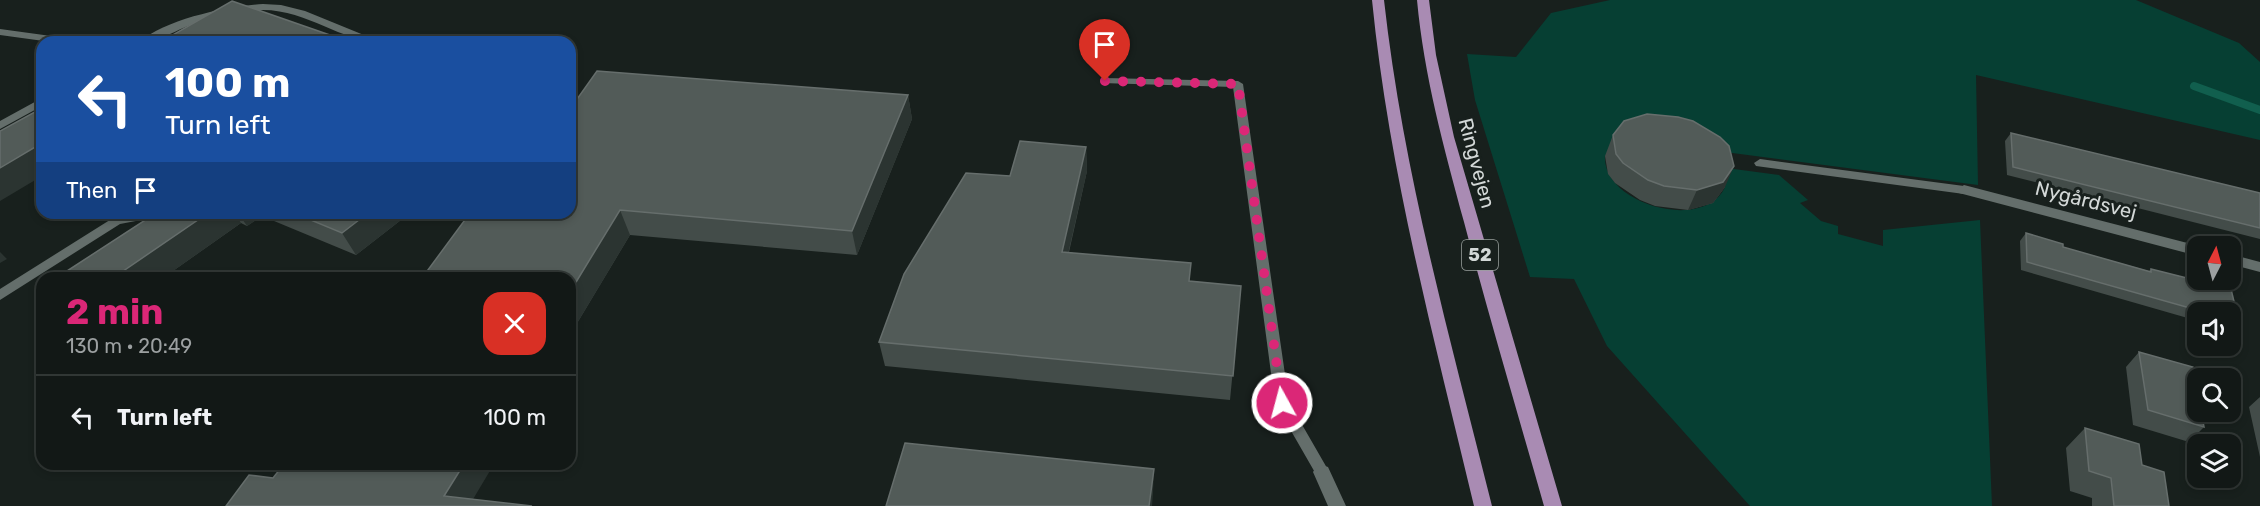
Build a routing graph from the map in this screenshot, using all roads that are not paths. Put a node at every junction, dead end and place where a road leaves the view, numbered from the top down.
1 (1378, 0) edge
2 (1423, 0) edge
3 (0, 32) edge
4 (158, 36) edge
5 (360, 36) edge
6 (36, 37) edge
7 (1105, 81) dead end
8 (36, 105) edge
9 (0, 126) edge
10 (1760, 163) dead end
11 (1964, 190) joint
12 (127, 219) edge
13 (2187, 247) edge
14 (2241, 262) edge
15 (2260, 267) edge
16 (36, 272) edge
17 (36, 272) edge
18 (0, 295) edge
19 (1322, 472) joint
20 (1337, 506) edge
21 (1483, 506) edge
22 (1553, 506) edge

1 - 21 main road
2 - 22 main road, Ringvejen / 52
3 - 6 lane
4 - 5 lane
7 - 19 lane
8 - 9 lane
10 - 11 lane
11 - 13 street, Nygårdsvej
12 - 17 lane
14 - 15 street
16 - 18 lane
19 - 20 street

